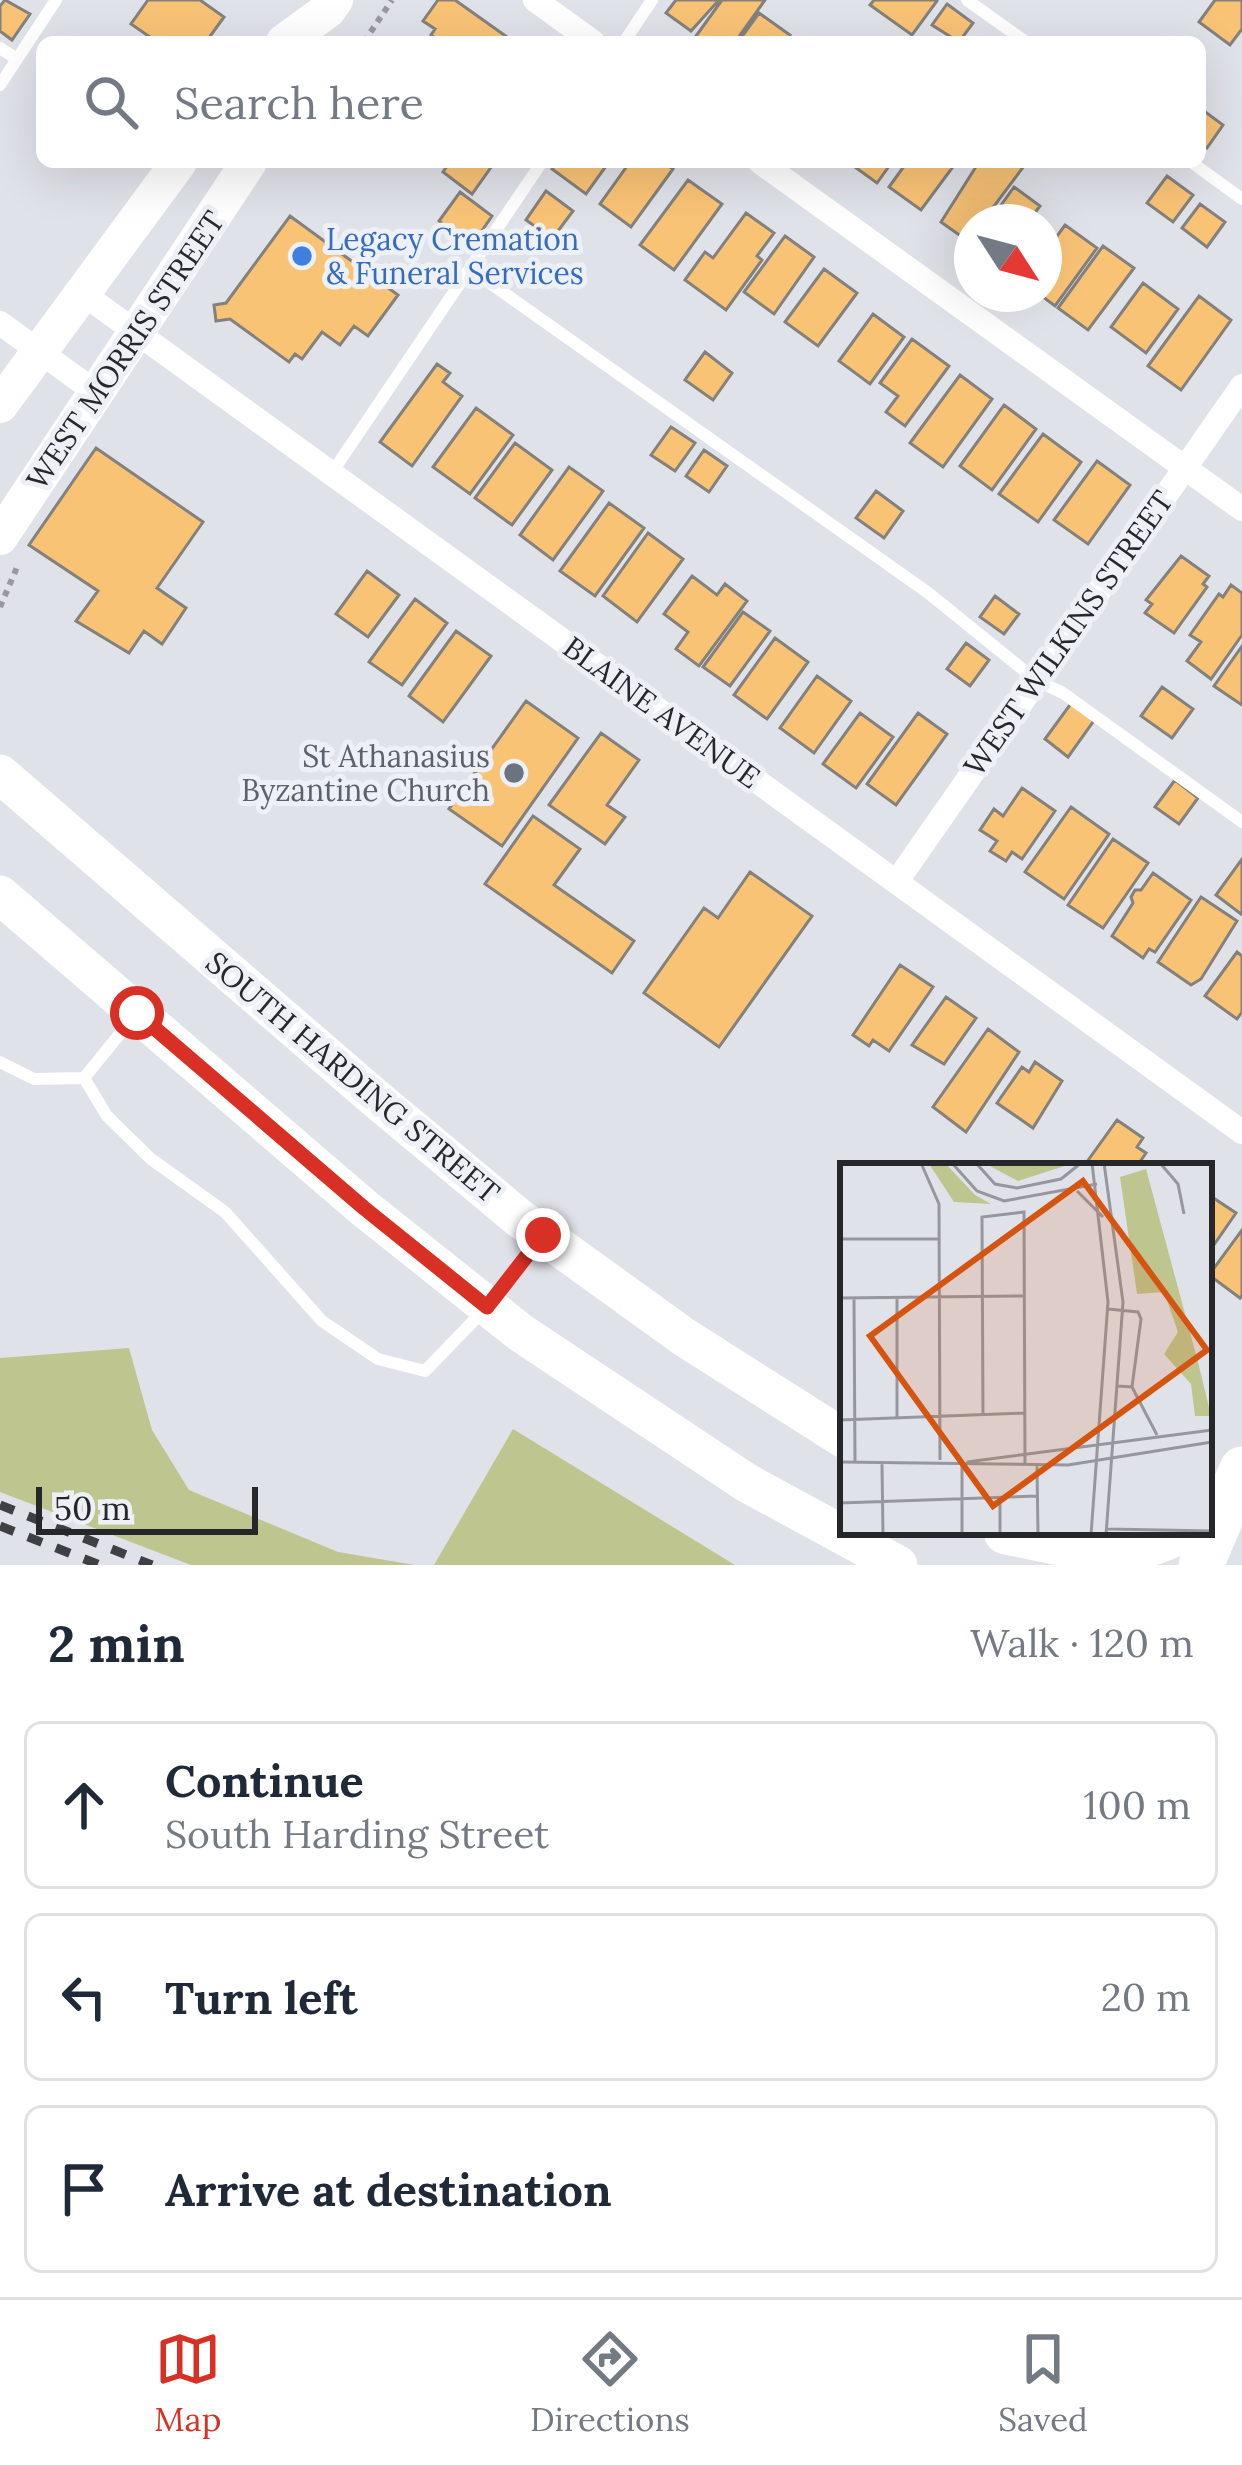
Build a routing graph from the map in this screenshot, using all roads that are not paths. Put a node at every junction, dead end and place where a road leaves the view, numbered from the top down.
1 (56, 0) edge
2 (535, 0) edge
3 (652, 0) edge
4 (968, 0) edge
5 (585, 36) edge
6 (628, 36) edge
7 (1018, 36) edge
8 (0, 48) edge
9 (16, 59) junction
10 (0, 85) edge
11 (175, 168) edge
12 (245, 168) edge
13 (538, 168) edge
14 (768, 168) edge
15 (1199, 168) edge
16 (1242, 199) edge
17 (470, 269) junction
18 (82, 293) junction
19 (0, 323) edge
20 (137, 334) junction
21 (39, 351) junction
22 (1242, 386) edge
23 (97, 393) junction
24 (0, 405) edge
25 (1183, 467) junction
26 (331, 474) junction
27 (1242, 509) edge
28 (0, 538) edge
29 (1036, 680) junction
30 (0, 774) edge
31 (1242, 822) edge
32 (897, 881) junction
33 (0, 895) edge
34 (137, 1013) junction
35 (0, 1062) edge
36 (85, 1078) junction
37 (1242, 1132) edge
38 (543, 1235) junction
39 (487, 1307) junction
40 (840, 1436) edge
41 (1242, 1469) edge
42 (1212, 1506) edge
43 (840, 1534) edge
44 (842, 1535) edge
45 (1011, 1535) edge
46 (1023, 1535) edge
47 (1172, 1535) edge
48 (898, 1565) edge
49 (1068, 1565) edge
50 (1201, 1565) edge

1 - 9 lane
2 - 5 street
3 - 6 lane
4 - 7 lane
8 - 9 lane
9 - 10 lane
11 - 18 main road, WEST MORRIS STREET
12 - 20 main road, WEST MORRIS STREET
13 - 17 lane
14 - 25 street
15 - 16 lane
17 - 26 lane
17 - 29 lane
18 - 20 street, BLAINE AVENUE
18 - 21 main road, WEST MORRIS STREET
19 - 21 street
20 - 23 main road, WEST MORRIS STREET
20 - 26 street, BLAINE AVENUE
21 - 23 street
21 - 24 main road, WEST MORRIS STREET
22 - 25 street, WEST WILKINS STREET
23 - 28 main road, WEST MORRIS STREET
25 - 27 street
25 - 29 street, WEST WILKINS STREET
26 - 32 street, BLAINE AVENUE
29 - 31 lane
29 - 32 street, WEST WILKINS STREET
30 - 38 main road, SOUTH HARDING STREET
32 - 37 street, BLAINE AVENUE
33 - 34 main road
34 - 36 lane
34 - 39 main road
35 - 36 lane
36 - 39 lane
38 - 39 lane
38 - 40 main road, SOUTH HARDING STREET
39 - 43 main road
41 - 42 highway
41 - 50 highway
44 - 48 main road
45 - 49 main road
46 - 47 highway

